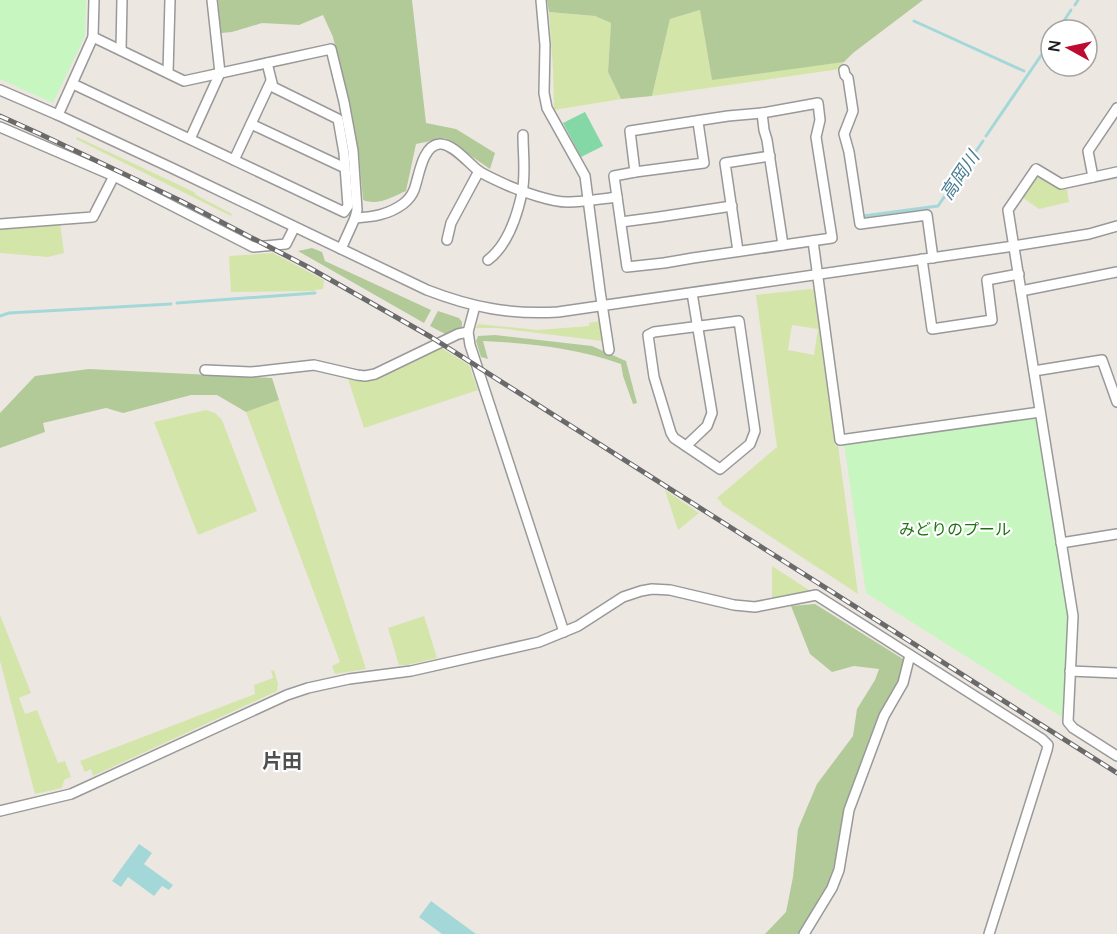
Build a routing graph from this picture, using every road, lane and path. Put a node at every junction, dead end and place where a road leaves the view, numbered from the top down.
1 (94, 0) edge
2 (122, 0) edge
3 (170, 0) edge
4 (212, 0) edge
5 (542, 0) edge
6 (93, 37) junction
7 (121, 50) junction
8 (267, 63) junction
9 (844, 70) dead end
10 (168, 73) junction
11 (220, 73) junction
12 (271, 81) junction
13 (73, 84) junction
14 (0, 90) edge
15 (1116, 112) edge
16 (762, 113) junction
17 (58, 115) junction
18 (698, 122) junction
19 (251, 124) junction
20 (0, 127) edge
21 (523, 135) dead end
22 (189, 139) junction
23 (770, 156) junction
24 (234, 160) junction
25 (345, 168) junction
26 (478, 171) junction
27 (1117, 171) edge
28 (635, 172) junction
29 (114, 176) junction
30 (1093, 177) junction
31 (522, 191) junction
32 (617, 197) junction
33 (589, 201) junction
34 (732, 206) junction
35 (355, 218) junction
36 (621, 222) junction
37 (0, 224) edge
38 (1117, 226) edge
39 (294, 228) junction
40 (447, 240) dead end
41 (813, 241) junction
42 (783, 245) junction
43 (1014, 246) junction
44 (341, 249) junction
45 (738, 251) junction
46 (933, 258) junction
47 (922, 259) junction
48 (488, 260) dead end
49 (1117, 272) edge
50 (818, 274) junction
51 (1019, 274) junction
52 (1021, 291) junction
53 (692, 293) junction
54 (475, 306) junction
55 (603, 306) junction
56 (697, 326) junction
57 (468, 332) junction
58 (609, 350) dead end
59 (205, 370) dead end
60 (1034, 371) junction
61 (1117, 402) edge
62 (1040, 412) junction
63 (686, 446) junction
64 (1117, 534) edge
65 (1061, 543) junction
66 (564, 632) junction
67 (910, 655) junction
68 (1070, 671) junction
69 (1117, 673) edge
70 (1117, 756) edge
71 (0, 811) edge
72 (804, 934) edge
73 (988, 934) edge

1 - 6 street
2 - 7 street
3 - 10 street
4 - 11 street
5 - 33 street
6 - 7 street
6 - 13 street
7 - 10 street
8 - 11 street
8 - 12 street
8 - 35 street
9 - 46 street
10 - 11 street
11 - 22 street
12 - 19 street
12 - 25 street
13 - 17 street
13 - 22 street
14 - 17 street
15 - 30 street
16 - 18 street
16 - 23 street
16 - 41 street
17 - 39 street
18 - 28 street
18 - 28 street
19 - 24 street
19 - 25 street
20 - 29 street
21 - 31 street
22 - 24 street
23 - 34 street
23 - 42 street
24 - 25 street
26 - 31 street
26 - 35 street
26 - 40 street
27 - 30 street
28 - 32 street
29 - 37 street
29 - 39 street
30 - 43 street
31 - 33 street
31 - 48 street
32 - 33 street
32 - 36 street
33 - 55 street
34 - 36 street
34 - 45 street
35 - 44 street
36 - 45 street
38 - 43 street
39 - 44 street
41 - 42 street
41 - 50 street
42 - 45 street
43 - 46 street
43 - 51 street
44 - 54 street
46 - 47 street
47 - 50 street
47 - 51 street
49 - 52 street
50 - 53 street
50 - 62 street
51 - 52 street
52 - 60 street
53 - 55 street
53 - 56 street
54 - 55 street
54 - 57 street
55 - 58 street
56 - 63 street
56 - 63 street
56 - 63 street
57 - 59 street
57 - 66 street
60 - 61 street
60 - 62 street
62 - 65 street
64 - 65 street
65 - 68 street
66 - 67 street
66 - 71 street
67 - 72 street
67 - 73 street
68 - 69 street
68 - 70 street

